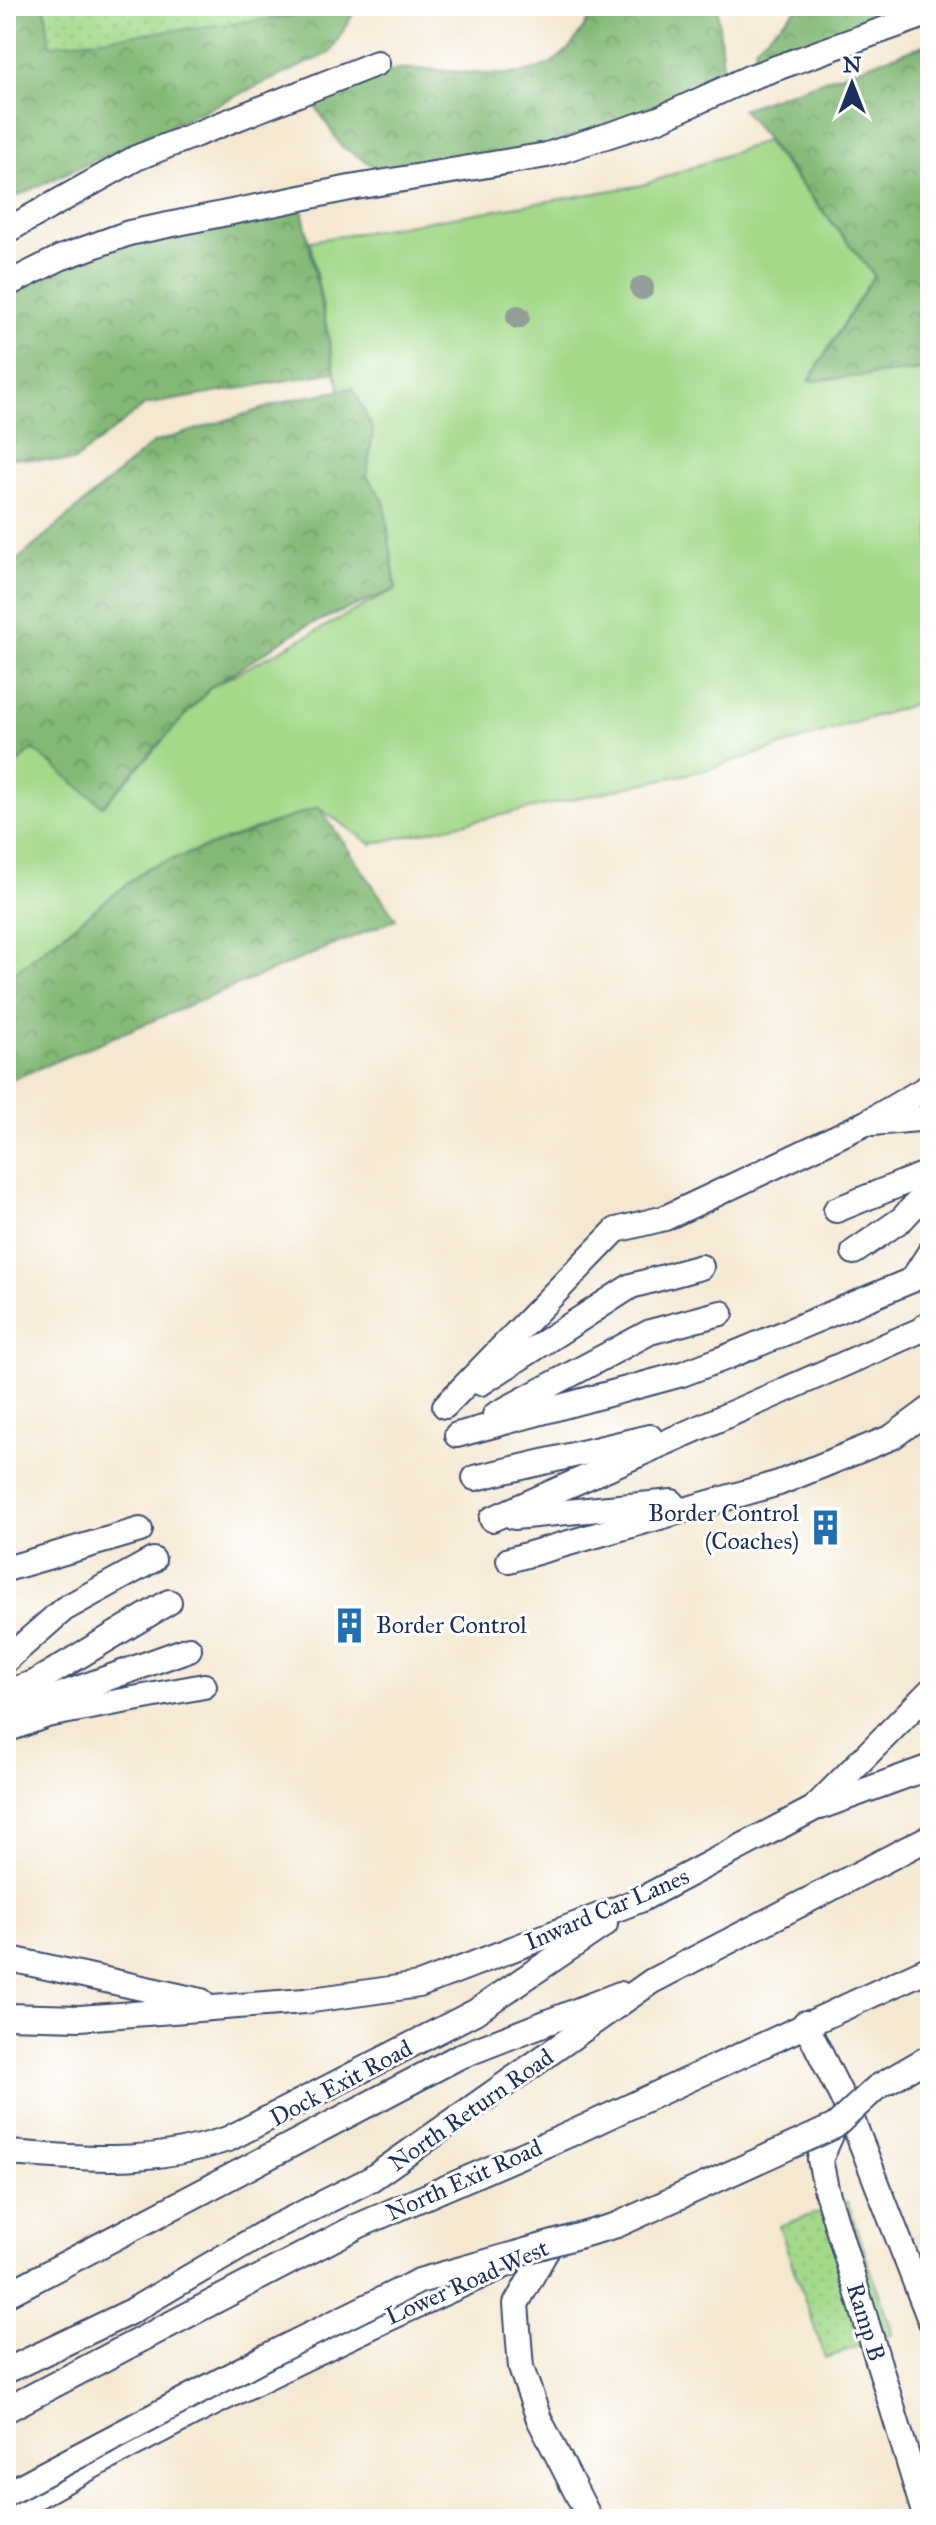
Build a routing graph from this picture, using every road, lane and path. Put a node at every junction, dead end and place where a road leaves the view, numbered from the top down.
1 (930, 13) edge
2 (377, 63) dead end
3 (6, 231) edge
4 (6, 285) edge
5 (930, 1086) edge
6 (930, 1118) edge
7 (866, 1123) junction
8 (930, 1172) edge
9 (930, 1189) edge
10 (836, 1210) dead end
11 (854, 1252) dead end
12 (930, 1252) edge
13 (701, 1267) dead end
14 (721, 1313) dead end
15 (930, 1322) edge
16 (930, 1409) edge
17 (707, 1423) junction
18 (475, 1478) dead end
19 (731, 1497) junction
20 (140, 1530) dead end
21 (153, 1560) dead end
22 (509, 1560) dead end
23 (6, 1569) edge
24 (169, 1602) dead end
25 (189, 1649) dead end
26 (6, 1660) edge
27 (204, 1686) dead end
28 (930, 1691) edge
29 (6, 1692) edge
30 (6, 1714) edge
31 (6, 1730) edge
32 (930, 1767) edge
33 (813, 1809) junction
34 (930, 1837) edge
35 (640, 1900) junction
36 (6, 1958) edge
37 (930, 1968) edge
38 (652, 1981) junction
39 (227, 2007) junction
40 (6, 2016) edge
41 (805, 2023) junction
42 (930, 2057) edge
43 (841, 2117) junction
44 (6, 2153) edge
45 (549, 2246) junction
46 (6, 2295) edge
47 (930, 2320) edge
48 (6, 2371) edge
49 (6, 2410) edge
50 (6, 2494) edge
51 (6, 2513) edge
52 (590, 2519) edge
53 (926, 2519) edge

1 - 4 lane
2 - 3 lane
5 - 7 lane
6 - 7 lane
7 - 13 lane
8 - 10 lane
9 - 11 lane
12 - 14 lane
15 - 17 lane
16 - 19 lane
17 - 18 lane
17 - 19 lane
19 - 22 lane
20 - 23 lane
21 - 26 lane
24 - 29 lane
25 - 30 lane
27 - 31 lane
28 - 33 lane, Inward Car Lanes
32 - 33 lane
33 - 35 lane, Inward Car Lanes
34 - 38 lane, North Return Road
35 - 39 lane, Inward Car Lanes
35 - 44 lane, Dock Exit Road
36 - 39 lane
37 - 41 lane, North Exit Road
38 - 46 lane
38 - 48 lane, North Return Road
39 - 40 lane, Inward Car Lanes
41 - 43 lane
41 - 49 lane, North Exit Road
42 - 43 lane, bridge
43 - 45 lane, Lower Road West
43 - 47 lane
43 - 50 lane, bridge
43 - 53 lane, Ramp B
45 - 51 lane, Lower Road West
45 - 52 lane

